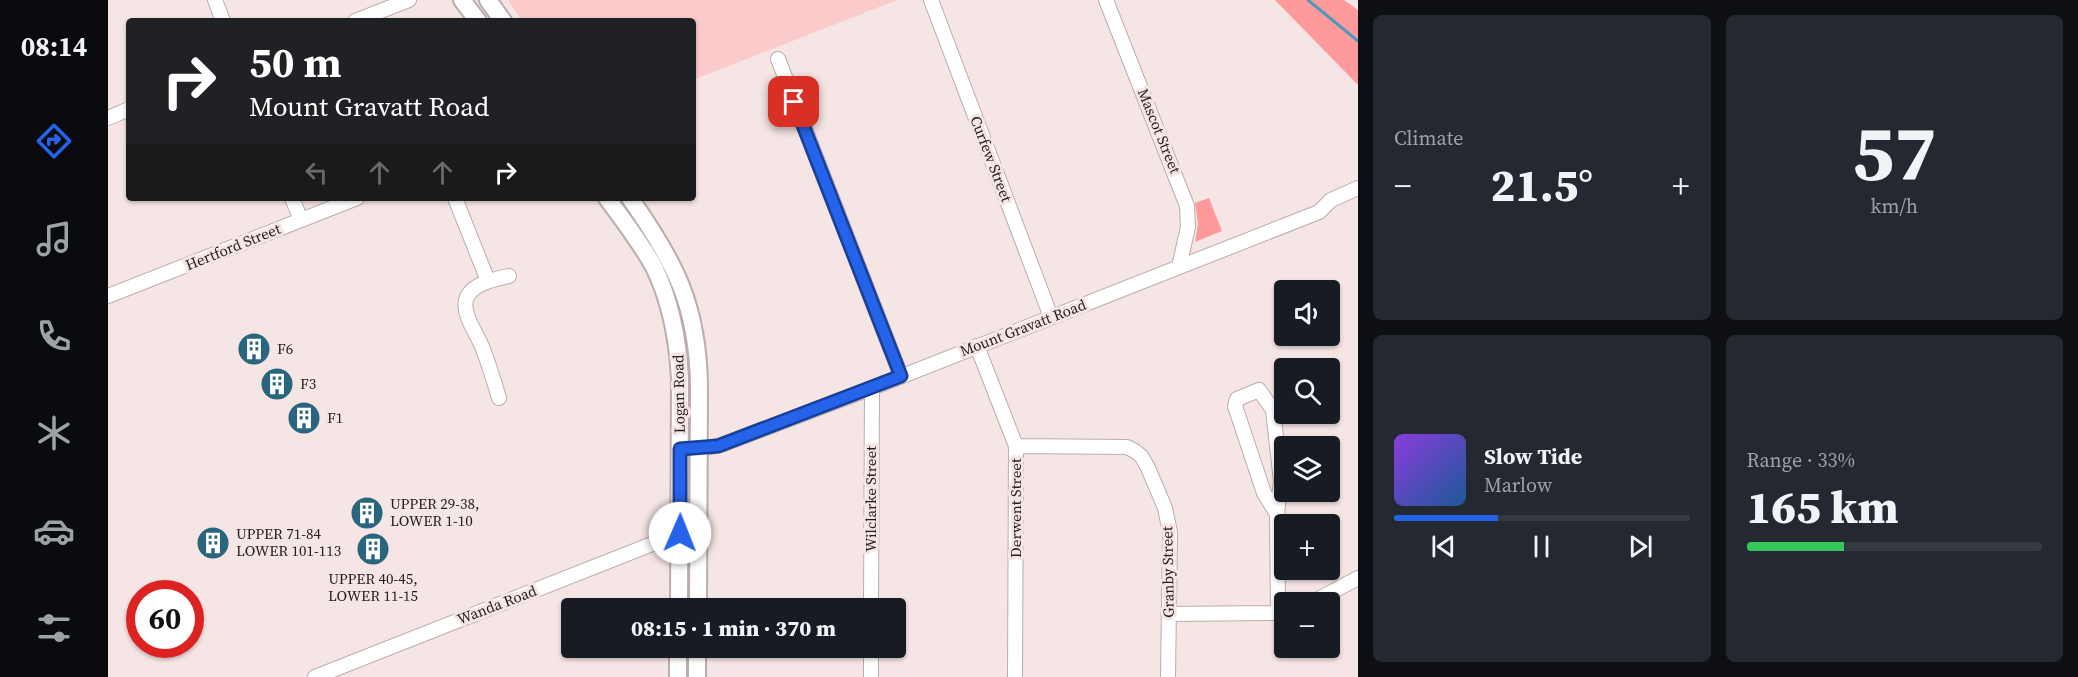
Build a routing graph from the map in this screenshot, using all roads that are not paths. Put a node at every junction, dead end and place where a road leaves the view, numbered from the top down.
1 (214, 0) edge
2 (409, 0) edge
3 (462, 0) edge
4 (489, 0) edge
5 (931, 0) edge
6 (1106, 0) edge
7 (222, 18) edge
8 (363, 18) edge
9 (476, 18) edge
10 (501, 18) edge
11 (778, 59) dead end
12 (126, 110) edge
13 (108, 118) edge
14 (1358, 188) edge
15 (293, 201) edge
16 (349, 201) edge
17 (456, 201) edge
18 (609, 201) edge
19 (632, 201) edge
20 (301, 220) junction
21 (1179, 267) junction
22 (509, 276) dead end
23 (488, 281) junction
24 (108, 296) edge
25 (1051, 317) junction
26 (977, 346) junction
27 (901, 376) junction
28 (872, 388) junction
29 (500, 398) dead end
30 (1016, 446) junction
31 (699, 448) junction
32 (680, 449) junction
33 (1277, 514) joint
34 (680, 533) junction
35 (1358, 578) edge
36 (1332, 592) edge
37 (679, 598) edge
38 (698, 598) edge
39 (871, 598) edge
40 (1274, 613) edge
41 (1168, 614) junction
42 (678, 658) edge
43 (697, 658) edge
44 (871, 658) edge
45 (315, 677) edge
46 (678, 677) edge
47 (697, 677) edge
48 (871, 677) edge
49 (1015, 677) edge
50 (1168, 677) edge

1 - 7 street
2 - 8 street
3 - 9 main road
4 - 10 main road
5 - 25 street, Curfew Street
6 - 21 street, Mascot Street
11 - 27 street
12 - 13 street
14 - 21 street, Mount Gravatt Road
15 - 20 street
16 - 20 street, Hertford Street
17 - 23 street
18 - 32 main road, Logan Road
19 - 31 main road, Logan Road
20 - 24 street, Hertford Street
21 - 25 street, Mount Gravatt Road
22 - 23 street
23 - 29 street
25 - 26 street, Mount Gravatt Road
26 - 27 street, Mount Gravatt Road
26 - 30 street, Derwent Street
27 - 28 street, Mount Gravatt Road
28 - 31 street, Mount Gravatt Road
28 - 39 street, Wilclarke Street
30 - 41 street, Granby Street
30 - 49 street, Derwent Street
31 - 32 street, Mount Gravatt Road
31 - 38 main road, Logan Road
32 - 34 main road, Logan Road
33 - 33 street
34 - 37 main road, Logan Road
34 - 45 street, Wanda Road
35 - 36 street
40 - 41 street
41 - 50 street, Granby Street
42 - 46 main road
43 - 47 main road
44 - 48 street

